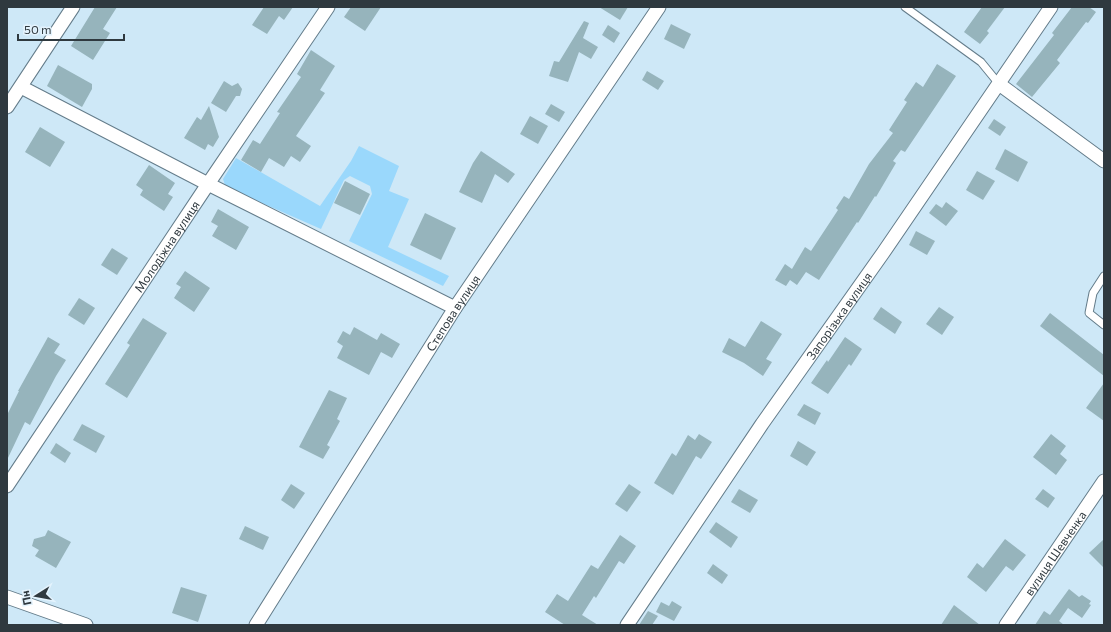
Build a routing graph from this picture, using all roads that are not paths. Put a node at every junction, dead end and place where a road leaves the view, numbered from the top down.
1 (73, 7) edge
2 (328, 7) edge
3 (659, 7) edge
4 (905, 7) edge
5 (1051, 7) edge
6 (999, 84) junction
7 (21, 87) junction
8 (7, 107) edge
9 (1104, 161) edge
10 (208, 184) junction
11 (1104, 276) edge
12 (455, 308) junction
13 (1104, 326) edge
14 (1104, 481) edge
15 (7, 486) edge
16 (7, 597) edge
17 (86, 625) edge
18 (256, 625) edge
19 (627, 625) edge
20 (1006, 625) edge

1 - 7 street
2 - 10 street, Молодіжна вулиця
3 - 12 street, Степова вулиця
4 - 6 lane
5 - 6 street, Запорізька вулиця
6 - 9 street
6 - 19 street, Запорізька вулиця
7 - 8 street
7 - 10 street
10 - 12 street
10 - 15 street, Молодіжна вулиця
11 - 13 lane
12 - 18 street, Степова вулиця
14 - 20 street, вулиця Шевченка
16 - 17 street

